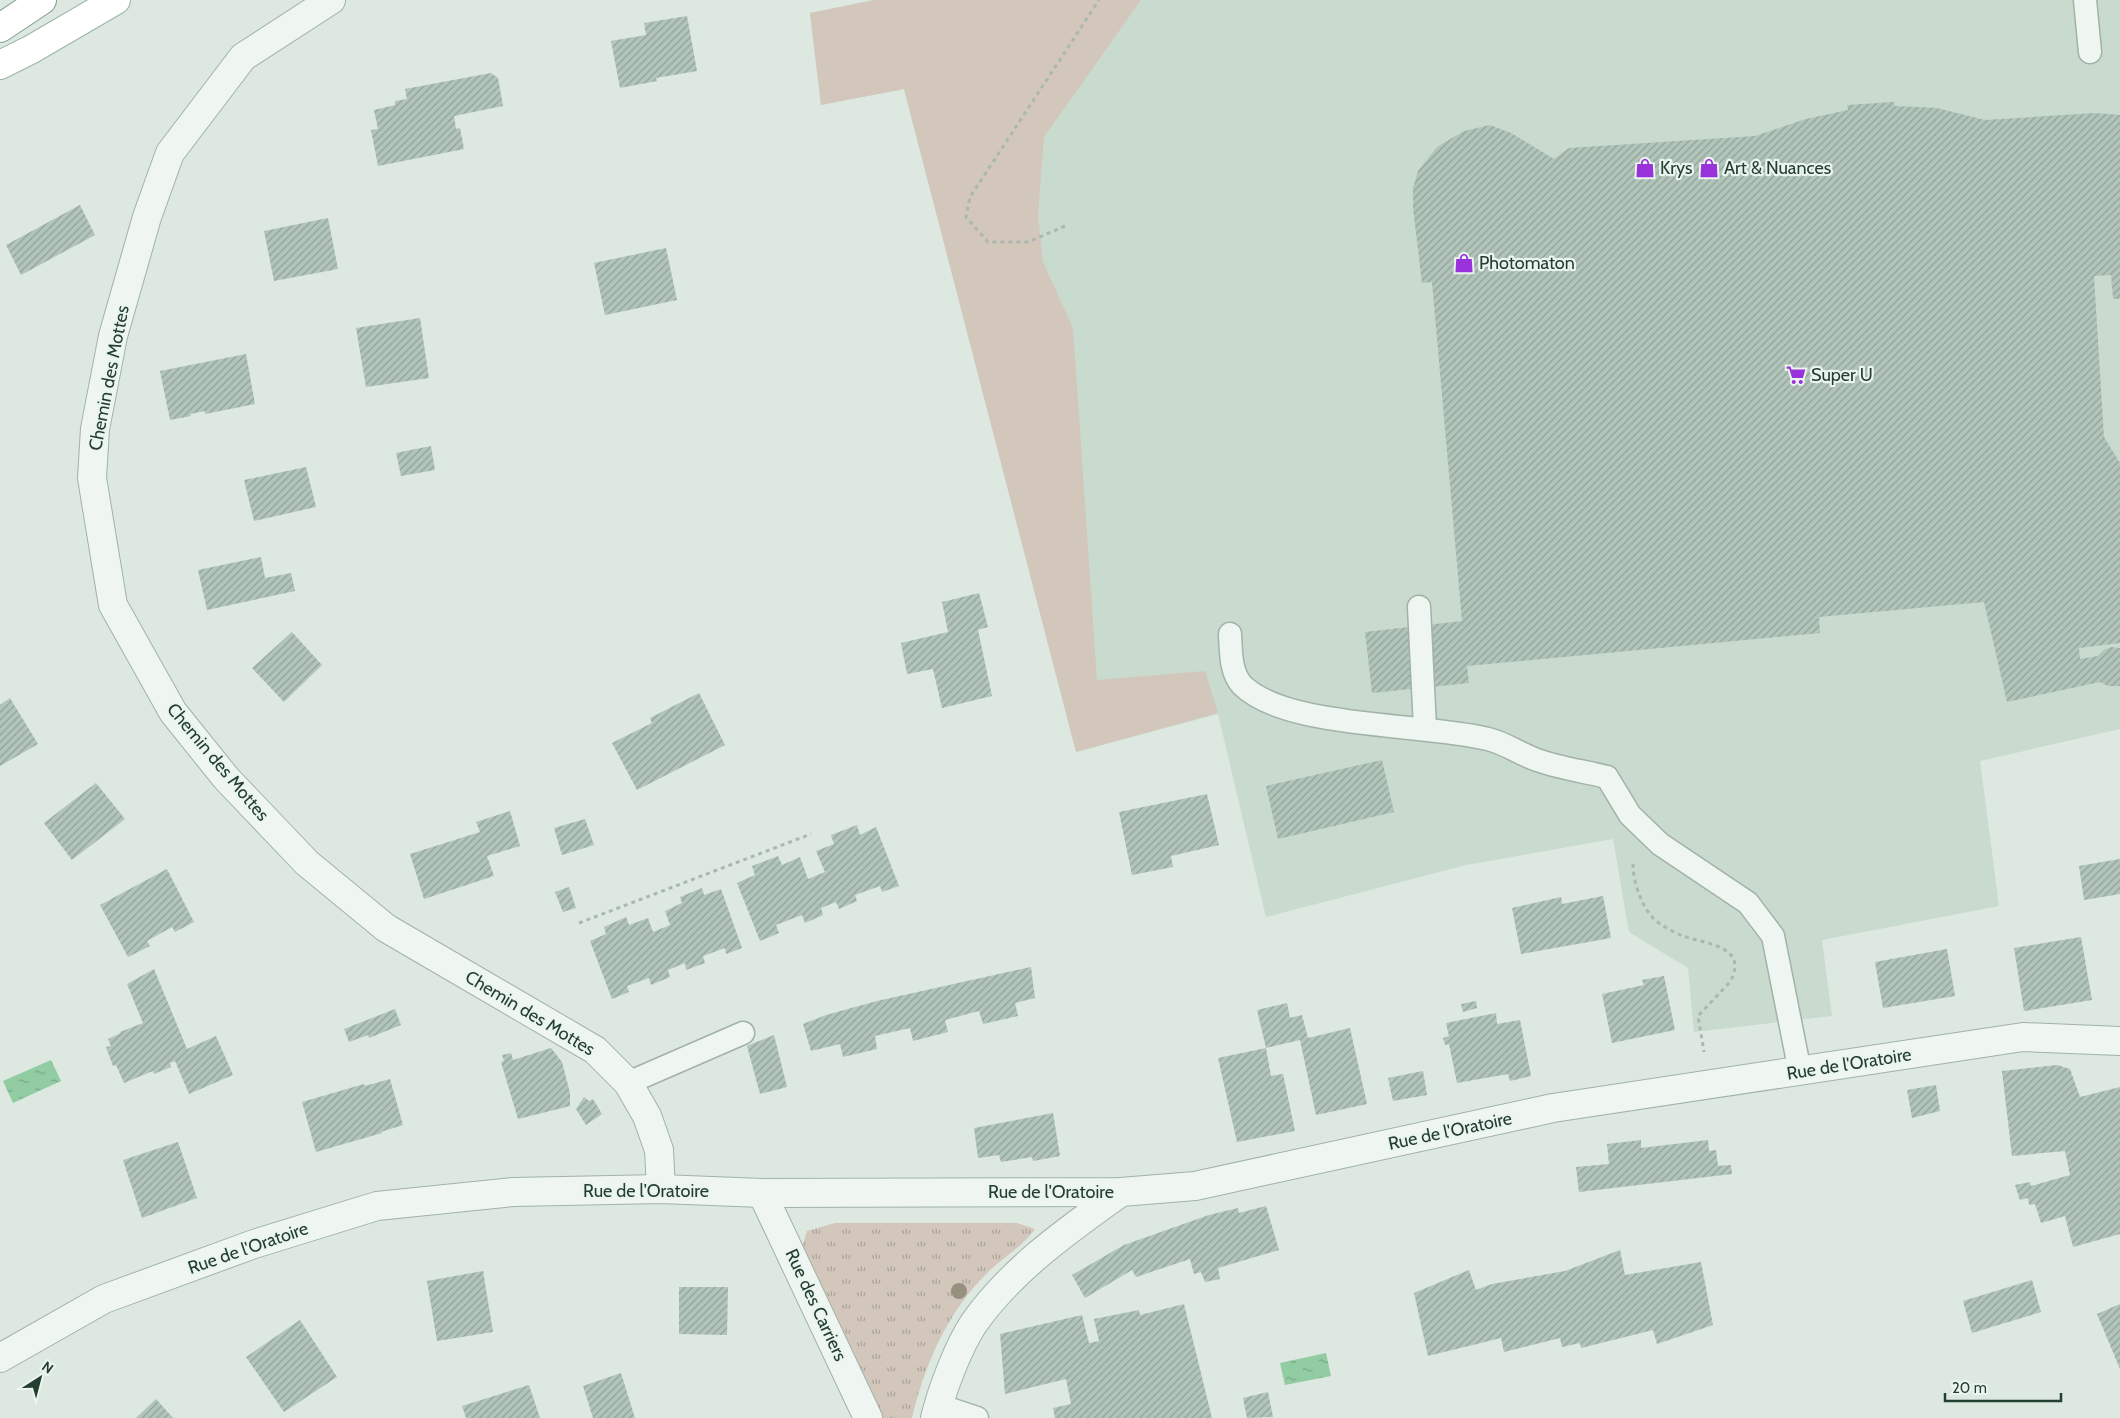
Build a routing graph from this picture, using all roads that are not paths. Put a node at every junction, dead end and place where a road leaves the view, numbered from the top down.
1 (42, 0) edge
2 (116, 0) edge
3 (331, 0) edge
4 (2085, 0) edge
5 (0, 28) edge
6 (2090, 52) dead end
7 (0, 65) edge
8 (1420, 607) dead end
9 (1230, 634) dead end
10 (1425, 728) junction
11 (743, 1033) dead end
12 (2120, 1042) edge
13 (1800, 1072) junction
14 (628, 1083) junction
15 (661, 1189) junction
16 (1121, 1192) junction
17 (762, 1193) junction
18 (0, 1358) edge
19 (937, 1412) edge
20 (868, 1418) edge
21 (977, 1418) edge

1 - 5 main road
2 - 7 main road
3 - 14 street, Chemin des Mottes
4 - 6 lane
8 - 10 lane
9 - 10 lane
10 - 13 lane
11 - 14 lane
12 - 13 street, Rue de l'Oratoire
13 - 16 street, Rue de l'Oratoire
14 - 15 street, Chemin des Mottes
15 - 17 street, Rue de l'Oratoire
15 - 18 street, Rue de l'Oratoire
16 - 17 street, Rue de l'Oratoire
16 - 19 street
17 - 20 street, Rue des Carriers
19 - 21 lane

